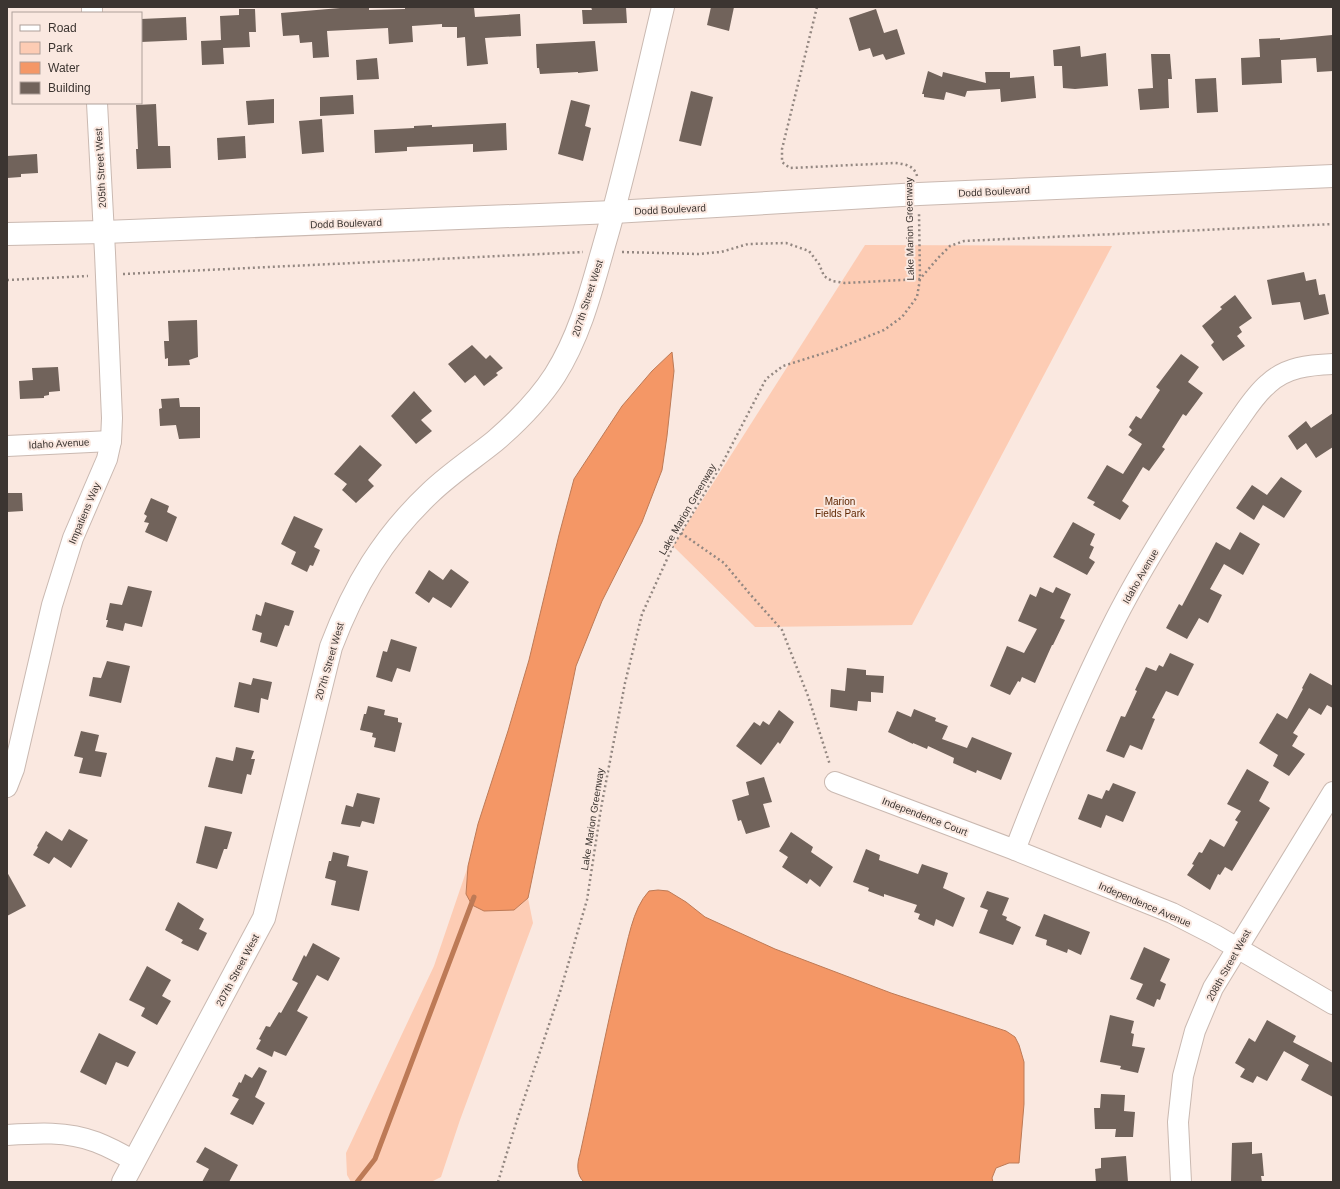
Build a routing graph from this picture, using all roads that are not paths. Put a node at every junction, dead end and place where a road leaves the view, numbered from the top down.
1 (663, 7) edge
2 (97, 104) edge
3 (1333, 176) edge
4 (614, 212) junction
5 (104, 232) junction
6 (7, 234) edge
7 (1333, 364) edge
8 (111, 441) junction
9 (7, 446) edge
10 (835, 782) road end
11 (7, 787) edge
12 (1333, 792) edge
13 (1015, 850) junction
14 (1237, 948) junction
15 (1333, 1004) edge
16 (7, 1135) edge
17 (134, 1161) junction
18 (123, 1182) edge
19 (1181, 1182) edge

1 - 4 main road, 207th Street West
2 - 5 street, 205th Street West
3 - 4 main road, Dodd Boulevard
4 - 5 main road, Dodd Boulevard
4 - 17 main road, 207th Street West
5 - 6 main road, Dodd Boulevard
5 - 8 street, Impatiens Way
7 - 13 street, Idaho Avenue
8 - 9 street, Idaho Avenue
8 - 11 street, Impatiens Way
10 - 13 street, Independence Court
12 - 14 street, 208th Street West
13 - 14 street, Independence Avenue
14 - 15 street, Independence Avenue
14 - 19 street, 208th Street West
16 - 17 street
17 - 18 main road, 207th Street West

